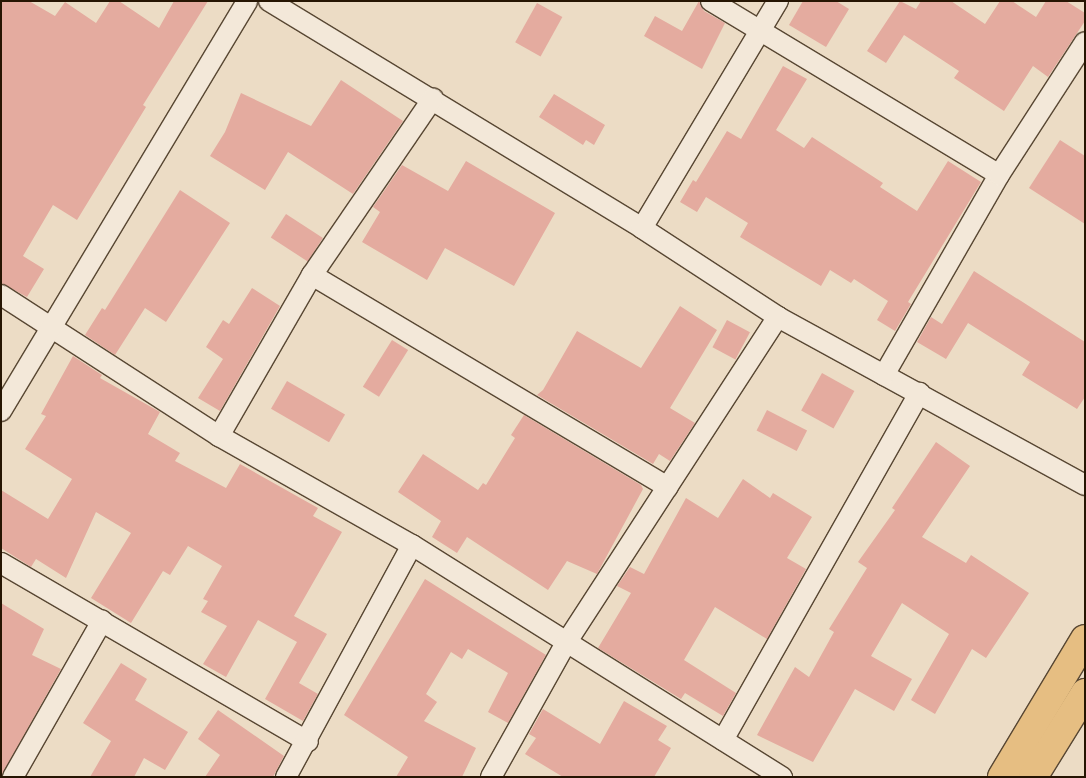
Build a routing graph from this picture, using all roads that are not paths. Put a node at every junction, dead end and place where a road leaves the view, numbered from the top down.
1 (247, 1) edge
2 (269, 1) edge
3 (711, 1) edge
4 (778, 1) edge
5 (761, 31) junction
6 (1085, 42) edge
7 (433, 98) junction
8 (999, 175) junction
9 (642, 228) junction
10 (312, 275) junction
11 (1, 296) edge
12 (778, 317) junction
13 (53, 329) junction
14 (884, 375) junction
15 (919, 393) junction
16 (1, 411) edge
17 (218, 436) junction
18 (1085, 485) edge
19 (668, 487) junction
20 (412, 545) junction
21 (1, 563) edge
22 (102, 621) junction
23 (1085, 639) edge
24 (566, 643) junction
25 (1085, 694) edge
26 (723, 740) junction
27 (308, 742) junction
28 (13, 777) edge
29 (286, 777) edge
30 (491, 777) edge
31 (782, 777) edge
32 (1002, 777) edge
33 (1034, 777) edge

1 - 13 street
2 - 7 street
3 - 5 street
4 - 5 street
5 - 8 street
5 - 9 street
6 - 8 street
7 - 9 street
7 - 10 street
8 - 14 street
9 - 12 street
10 - 17 street
10 - 19 street
11 - 13 street
12 - 14 street
12 - 19 street
13 - 16 street
13 - 17 street
14 - 15 street
15 - 18 street
15 - 26 street
17 - 20 street
19 - 24 street
20 - 24 street
20 - 27 street
21 - 22 street
22 - 27 street
22 - 28 street
23 - 32 main road
24 - 26 street
24 - 30 street
25 - 33 main road
26 - 31 street
27 - 29 street

